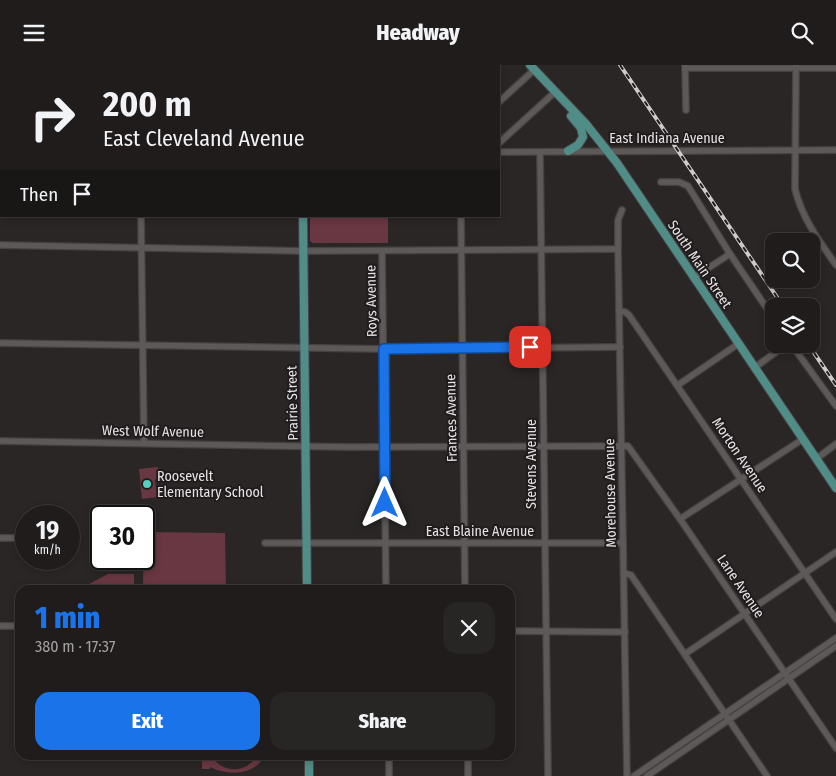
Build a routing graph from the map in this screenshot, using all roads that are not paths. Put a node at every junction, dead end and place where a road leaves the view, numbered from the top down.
1 (685, 67) edge
2 (796, 67) edge
3 (532, 68) edge
4 (836, 68) edge
5 (555, 92) junction
6 (500, 101) edge
7 (567, 105) junction
8 (686, 110) dead end
9 (500, 142) edge
10 (795, 150) junction
11 (836, 150) edge
12 (568, 151) junction
13 (608, 151) junction
14 (500, 152) edge
15 (540, 152) junction
16 (661, 182) dead end
17 (622, 210) dead end
18 (141, 217) edge
19 (302, 217) edge
20 (461, 217) edge
21 (0, 245) edge
22 (141, 248) junction
23 (618, 249) junction
24 (541, 250) junction
25 (303, 251) junction
26 (382, 251) junction
27 (461, 251) junction
28 (730, 254) junction
29 (836, 265) edge
30 (693, 278) junction
31 (765, 306) edge
32 (619, 311) junction
33 (0, 343) edge
34 (738, 344) junction
35 (142, 345) junction
36 (462, 347) junction
37 (543, 347) junction
38 (620, 347) junction
39 (304, 348) junction
40 (384, 349) junction
41 (776, 353) edge
42 (796, 353) edge
43 (754, 368) junction
44 (678, 385) junction
45 (836, 405) edge
46 (802, 439) junction
47 (0, 441) edge
48 (144, 443) junction
49 (836, 444) edge
50 (621, 445) junction
51 (305, 446) junction
52 (543, 446) junction
53 (385, 447) junction
54 (464, 447) junction
55 (816, 459) junction
56 (742, 479) junction
57 (836, 488) edge
58 (680, 519) junction
59 (0, 537) edge
60 (15, 538) edge
61 (265, 543) dead end
62 (385, 543) junction
63 (465, 543) junction
64 (544, 543) junction
65 (622, 543) junction
66 (307, 544) junction
67 (836, 552) edge
68 (624, 573) junction
69 (805, 573) junction
70 (307, 585) edge
71 (386, 585) edge
72 (465, 585) edge
73 (745, 614) junction
74 (836, 619) edge
75 (0, 626) edge
76 (15, 626) edge
77 (515, 631) edge
78 (545, 631) junction
79 (625, 632) junction
80 (836, 638) edge
81 (836, 646) edge
82 (685, 655) junction
83 (787, 675) junction
84 (724, 713) junction
85 (728, 719) junction
86 (836, 734) edge
87 (830, 738) junction
88 (836, 748) edge
89 (309, 760) edge
90 (389, 760) edge
91 (468, 760) edge
92 (309, 776) edge
93 (389, 776) edge
94 (468, 776) edge
95 (548, 776) edge
96 (627, 776) edge
97 (634, 776) edge
98 (647, 776) edge
99 (767, 776) edge

1 - 2 street
1 - 8 street
2 - 4 street
2 - 10 street
3 - 5 main road, South Main Street
3 - 6 street
5 - 7 main road, South Main Street
5 - 9 street
7 - 12 main road
7 - 13 main road, South Main Street
10 - 11 street, East Indiana Avenue
10 - 13 street, East Indiana Avenue
10 - 29 street
12 - 13 street, East Indiana Avenue
12 - 15 street, East Indiana Avenue
13 - 30 main road, South Main Street
14 - 15 street, East Indiana Avenue
15 - 24 street, Stevens Avenue
16 - 28 street
17 - 23 street, Morehouse Avenue
18 - 22 street
19 - 25 main road, Prairie Street
20 - 27 street, Frances Avenue
21 - 22 street
22 - 25 street
22 - 35 street
23 - 24 street
23 - 32 street, Morehouse Avenue
24 - 27 street
24 - 37 street, Stevens Avenue
25 - 26 street
25 - 39 main road, Prairie Street
26 - 27 street
26 - 40 street, Roys Avenue
27 - 36 street, Frances Avenue
28 - 30 street
28 - 31 street
30 - 34 main road, South Main Street
32 - 38 street, Morehouse Avenue
32 - 44 street, Morton Avenue
33 - 35 street
34 - 43 main road, South Main Street
34 - 44 street
35 - 39 street
35 - 48 street
36 - 37 street
36 - 40 street
36 - 54 street, Frances Avenue
37 - 38 street
37 - 52 street, Stevens Avenue
38 - 50 street, Morehouse Avenue
39 - 40 street
39 - 51 main road, Prairie Street
40 - 53 street, Roys Avenue
41 - 43 street
42 - 45 street
43 - 46 main road, South Main Street
44 - 56 street, Morton Avenue
46 - 55 main road, South Main Street
46 - 56 street
47 - 48 street, West Wolf Avenue
48 - 51 street, West Wolf Avenue
49 - 55 street
50 - 52 street, West Wolf Avenue
50 - 58 street, Lane Avenue
50 - 65 street, Morehouse Avenue
51 - 53 street, West Wolf Avenue
51 - 66 main road, Prairie Street
52 - 54 street, West Wolf Avenue
52 - 64 street, Stevens Avenue
53 - 54 street, West Wolf Avenue
53 - 62 street, Roys Avenue
54 - 63 street, Frances Avenue
55 - 57 main road, South Main Street
56 - 58 street
56 - 69 street, Morton Avenue
58 - 73 street, Lane Avenue
59 - 60 street
61 - 66 street, East Blaine Avenue
62 - 63 street, East Blaine Avenue
62 - 66 street, East Blaine Avenue
62 - 71 street, Roys Avenue
63 - 64 street, East Blaine Avenue
63 - 72 street, Frances Avenue
64 - 65 street, East Blaine Avenue
64 - 78 street, Stevens Avenue
65 - 68 street, Morehouse Avenue
66 - 70 main road, Prairie Street
67 - 69 street
68 - 79 street, Morehouse Avenue
68 - 82 street
69 - 73 street
69 - 74 street, Morton Avenue
73 - 82 street
73 - 83 street, Lane Avenue
75 - 76 street
77 - 78 street
78 - 79 street
78 - 95 street, Stevens Avenue
79 - 96 street, Morehouse Avenue
80 - 83 street
81 - 83 street
82 - 84 street
83 - 84 street
83 - 85 street
83 - 87 street, Lane Avenue
84 - 85 street
84 - 97 street
85 - 98 street
85 - 99 street
86 - 87 street
87 - 88 street, Lane Avenue
89 - 92 main road
90 - 93 street
91 - 94 street

